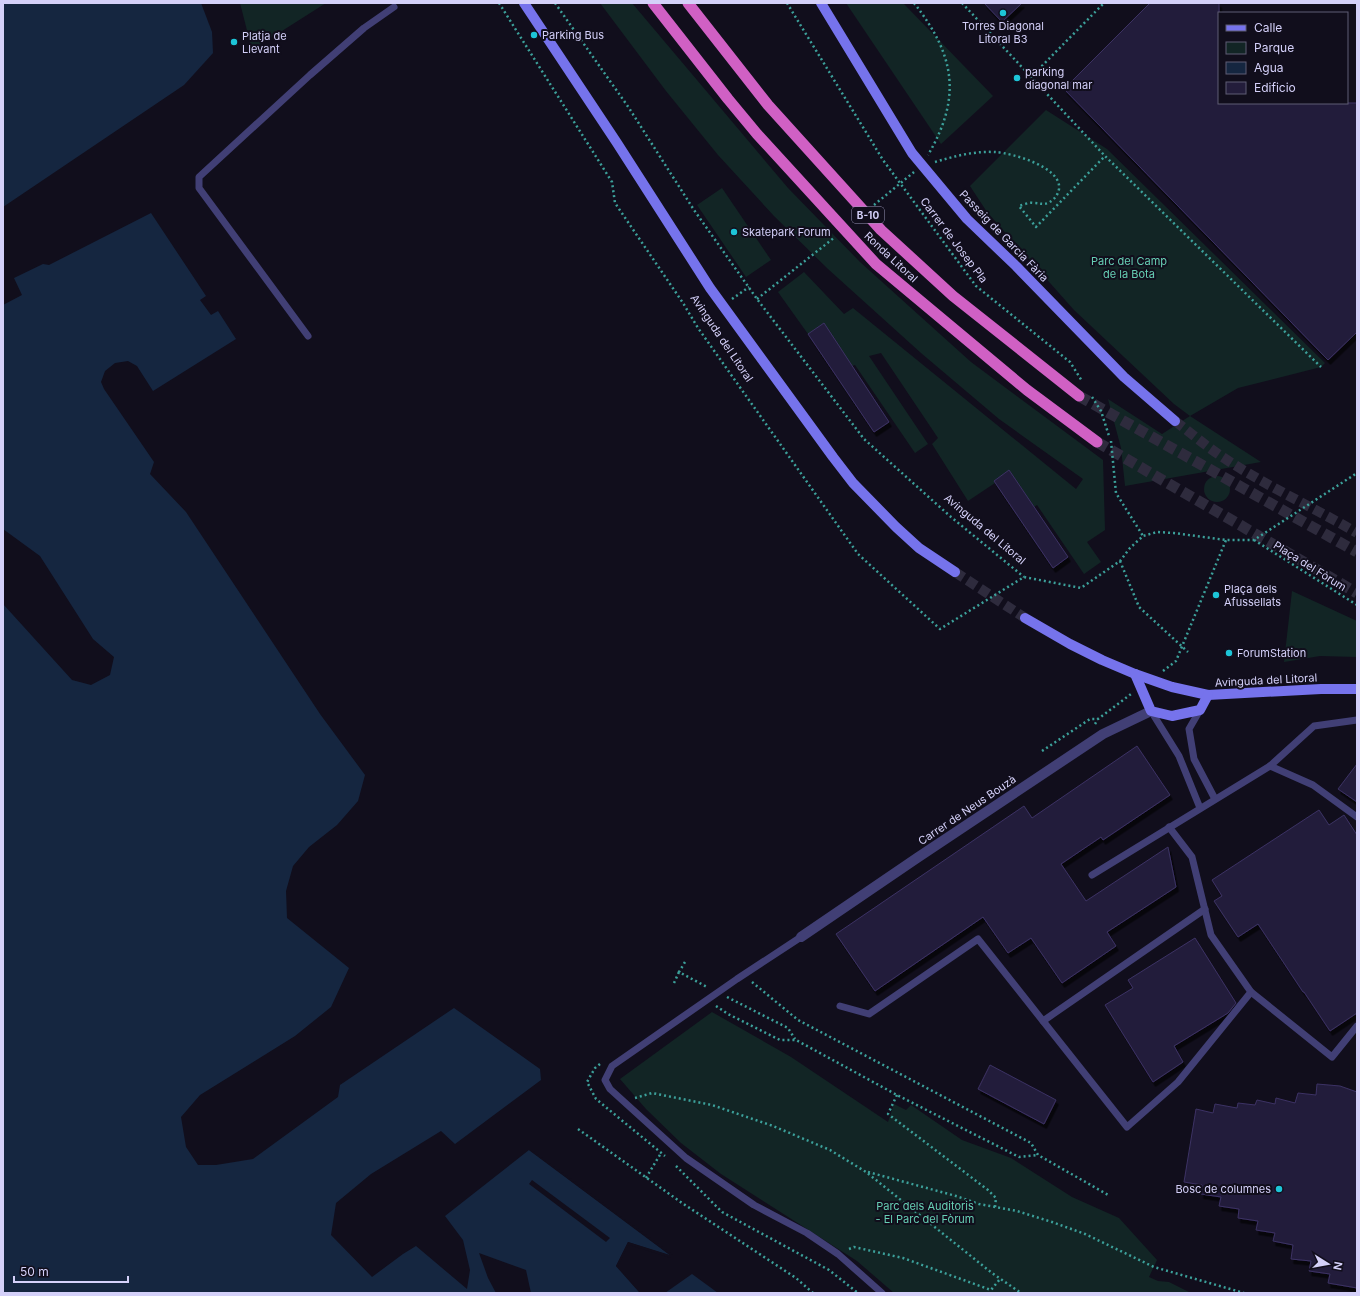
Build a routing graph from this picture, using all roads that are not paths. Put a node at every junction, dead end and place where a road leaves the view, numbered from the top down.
1 (524, 3) edge
2 (653, 3) edge
3 (688, 3) edge
4 (821, 3) edge
5 (394, 7) dead end
6 (308, 336) dead end
7 (1084, 394) tunnel mouth
8 (1175, 421) tunnel mouth
9 (1097, 442) tunnel mouth
10 (955, 572) tunnel mouth
11 (1025, 618) tunnel mouth
12 (1135, 674) junction
13 (1357, 688) edge
14 (1208, 695) junction
15 (1200, 710) junction
16 (1151, 711) junction
17 (1357, 720) edge
18 (1270, 766) junction
19 (1215, 799) junction
20 (1200, 808) junction
21 (1357, 817) edge
22 (1169, 827) junction
23 (1092, 875) dead end
24 (1205, 909) junction
25 (801, 937) joint
26 (1251, 992) junction
27 (840, 1006) dead end
28 (1043, 1021) junction
29 (1357, 1026) edge
30 (882, 1293) edge

1 - 10 main road, Avinguda del Litoral
2 - 9 highway, Ronda Litoral / B-10
3 - 7 highway, Ronda Litoral / B-10
4 - 8 main road, Passeig de Garcia Fària
5 - 6 lane
11 - 12 main road, Avinguda del Litoral
12 - 14 main road, Avinguda del Litoral
12 - 16 main road
13 - 14 main road, Avinguda del Litoral
14 - 15 main road
15 - 16 main road
15 - 19 lane
16 - 20 lane
16 - 25 street, Carrer de Neus Bouzà
17 - 18 lane
18 - 19 lane
18 - 21 lane
19 - 20 lane
20 - 22 lane
22 - 23 lane
22 - 24 lane
24 - 26 lane
24 - 28 lane
25 - 30 lane
26 - 28 lane
26 - 29 lane
27 - 28 lane

